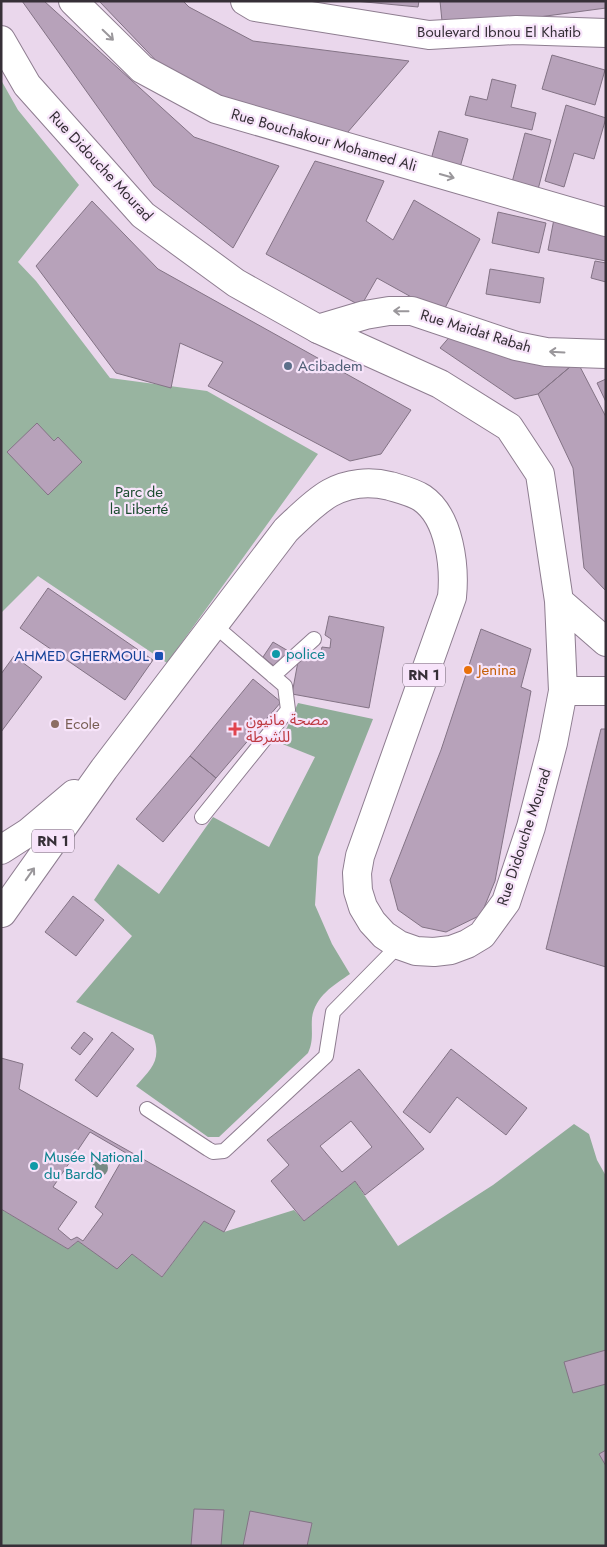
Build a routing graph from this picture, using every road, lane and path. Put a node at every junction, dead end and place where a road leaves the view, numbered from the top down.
1 (73, 1) edge
2 (252, 3) edge
3 (606, 33) edge
4 (1, 40) edge
5 (606, 222) edge
6 (318, 329) junction
7 (606, 354) edge
8 (559, 601) junction
9 (214, 625) junction
10 (314, 639) dead end
11 (606, 642) edge
12 (273, 676) junction
13 (563, 691) junction
14 (606, 691) edge
15 (104, 769) junction
16 (202, 818) dead end
17 (1, 850) edge
18 (1, 896) edge
19 (2, 914) edge
20 (400, 945) junction
21 (148, 1109) dead end

1 -> 5 main road, Rue Bouchakour Mohamed Ali
2 - 3 main road, Boulevard Ibnou El Khatib
4 - 6 main road, Rue Didouche Mourad / RN 1
7 -> 6 main road, Rue Maidat Rabah
6 - 8 main road, Rue Didouche Mourad / RN 1
8 - 11 main road
8 - 13 main road, Rue Didouche Mourad / RN 1
9 - 12 lane
9 - 15 main road, Rue Didouche Mourad / RN 1
9 - 20 main road, Rue Didouche Mourad / RN 1
10 - 12 lane
12 - 16 lane
13 - 14 main road
13 - 20 main road, Rue Didouche Mourad / RN 1
15 - 17 main road, Rue Didouche Mourad / RN 1
19 -> 15 main road, Rue Didouche Mourad / RN 1
18 - 19 main road
20 - 21 lane

